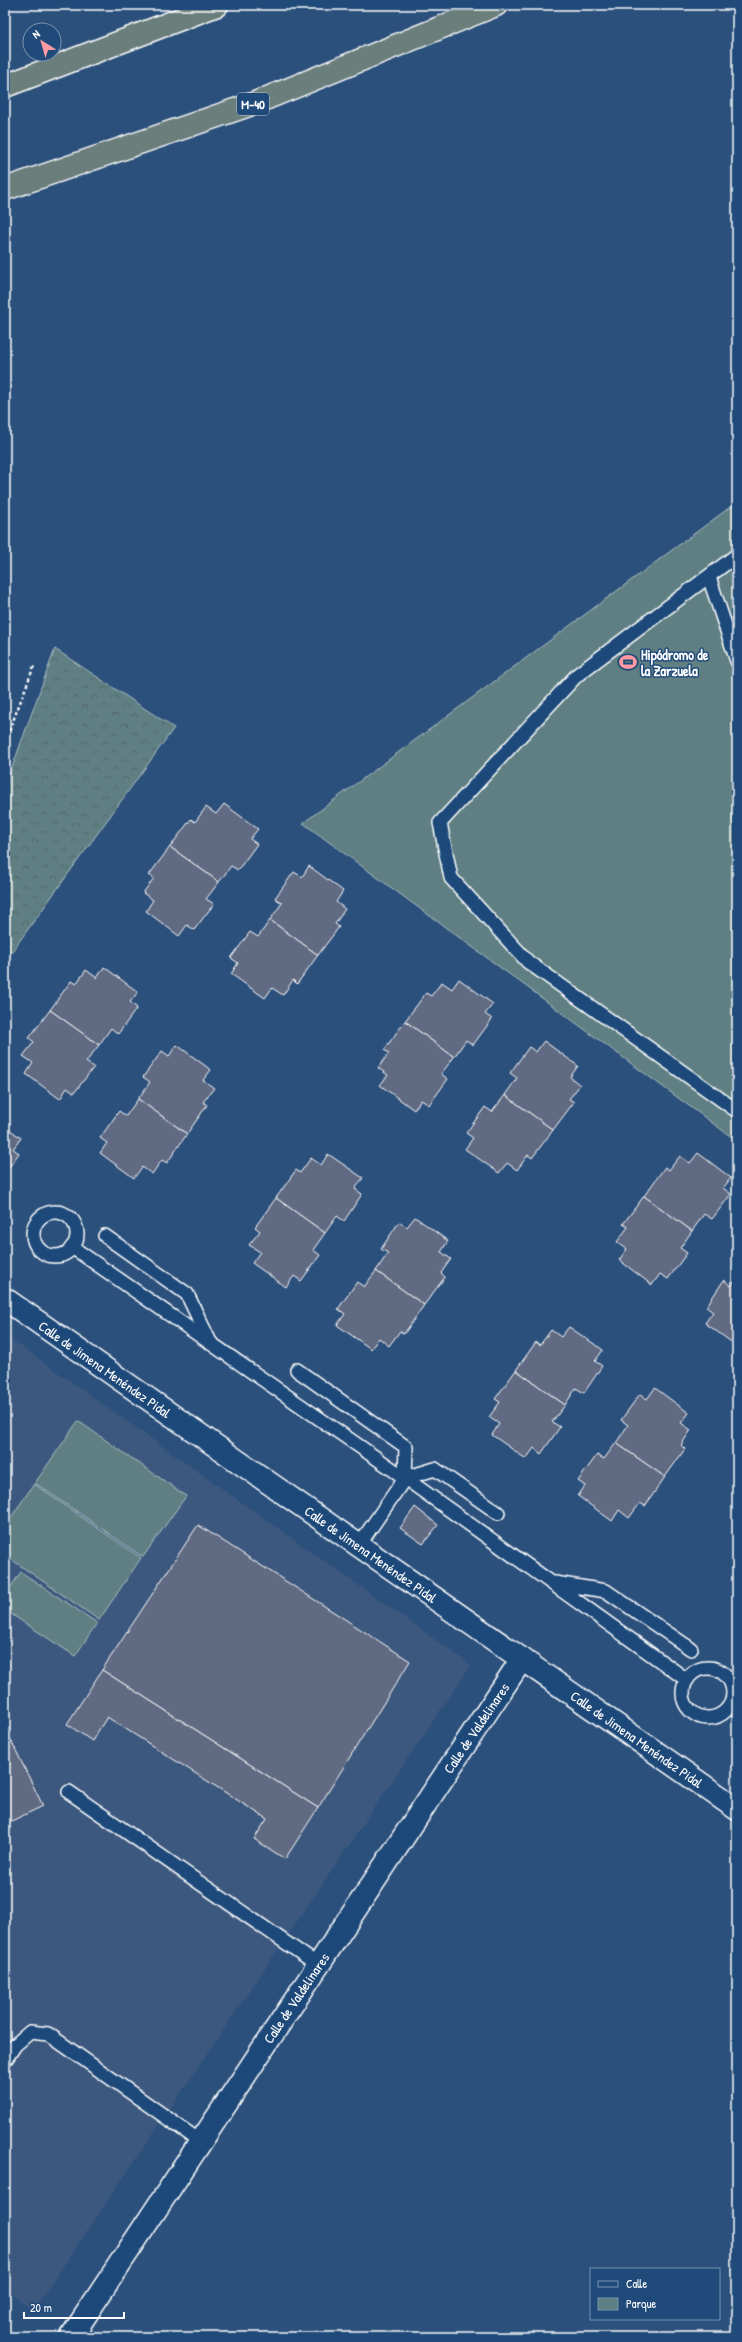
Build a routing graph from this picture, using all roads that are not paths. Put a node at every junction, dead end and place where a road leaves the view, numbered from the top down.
1 (217, 5) edge
2 (496, 5) edge
3 (5, 86) edge
4 (5, 189) edge
5 (737, 555) edge
6 (709, 576) junction
7 (737, 661) edge
8 (737, 1111) edge
9 (105, 1236) dead end
10 (72, 1247) dead end
11 (5, 1299) edge
12 (210, 1343) junction
13 (297, 1370) dead end
14 (406, 1478) junction
15 (498, 1513) dead end
16 (359, 1545) junction
17 (551, 1583) junction
18 (691, 1648) dead end
19 (522, 1659) junction
20 (687, 1680) dead end
21 (69, 1792) dead end
22 (737, 1809) edge
23 (318, 1966) junction
24 (5, 2060) edge
25 (201, 2142) junction
26 (71, 2337) edge

1 - 3 highway
2 - 4 highway, M-40
5 - 6 lane
6 - 7 lane
6 - 8 lane
9 - 12 lane
10 - 12 lane
11 - 16 street, Calle de Jimena Menéndez Pidal
12 - 14 lane
13 - 14 lane
14 - 15 lane
14 - 16 lane
14 - 17 lane
16 - 19 street, Calle de Jimena Menéndez Pidal
17 - 18 lane
17 - 20 lane
19 - 22 street, Calle de Jimena Menéndez Pidal
19 - 23 street, Calle de Valdelinares
21 - 23 lane
23 - 25 street, Calle de Valdelinares
24 - 25 lane
25 - 26 street, Calle de Valdelinares

